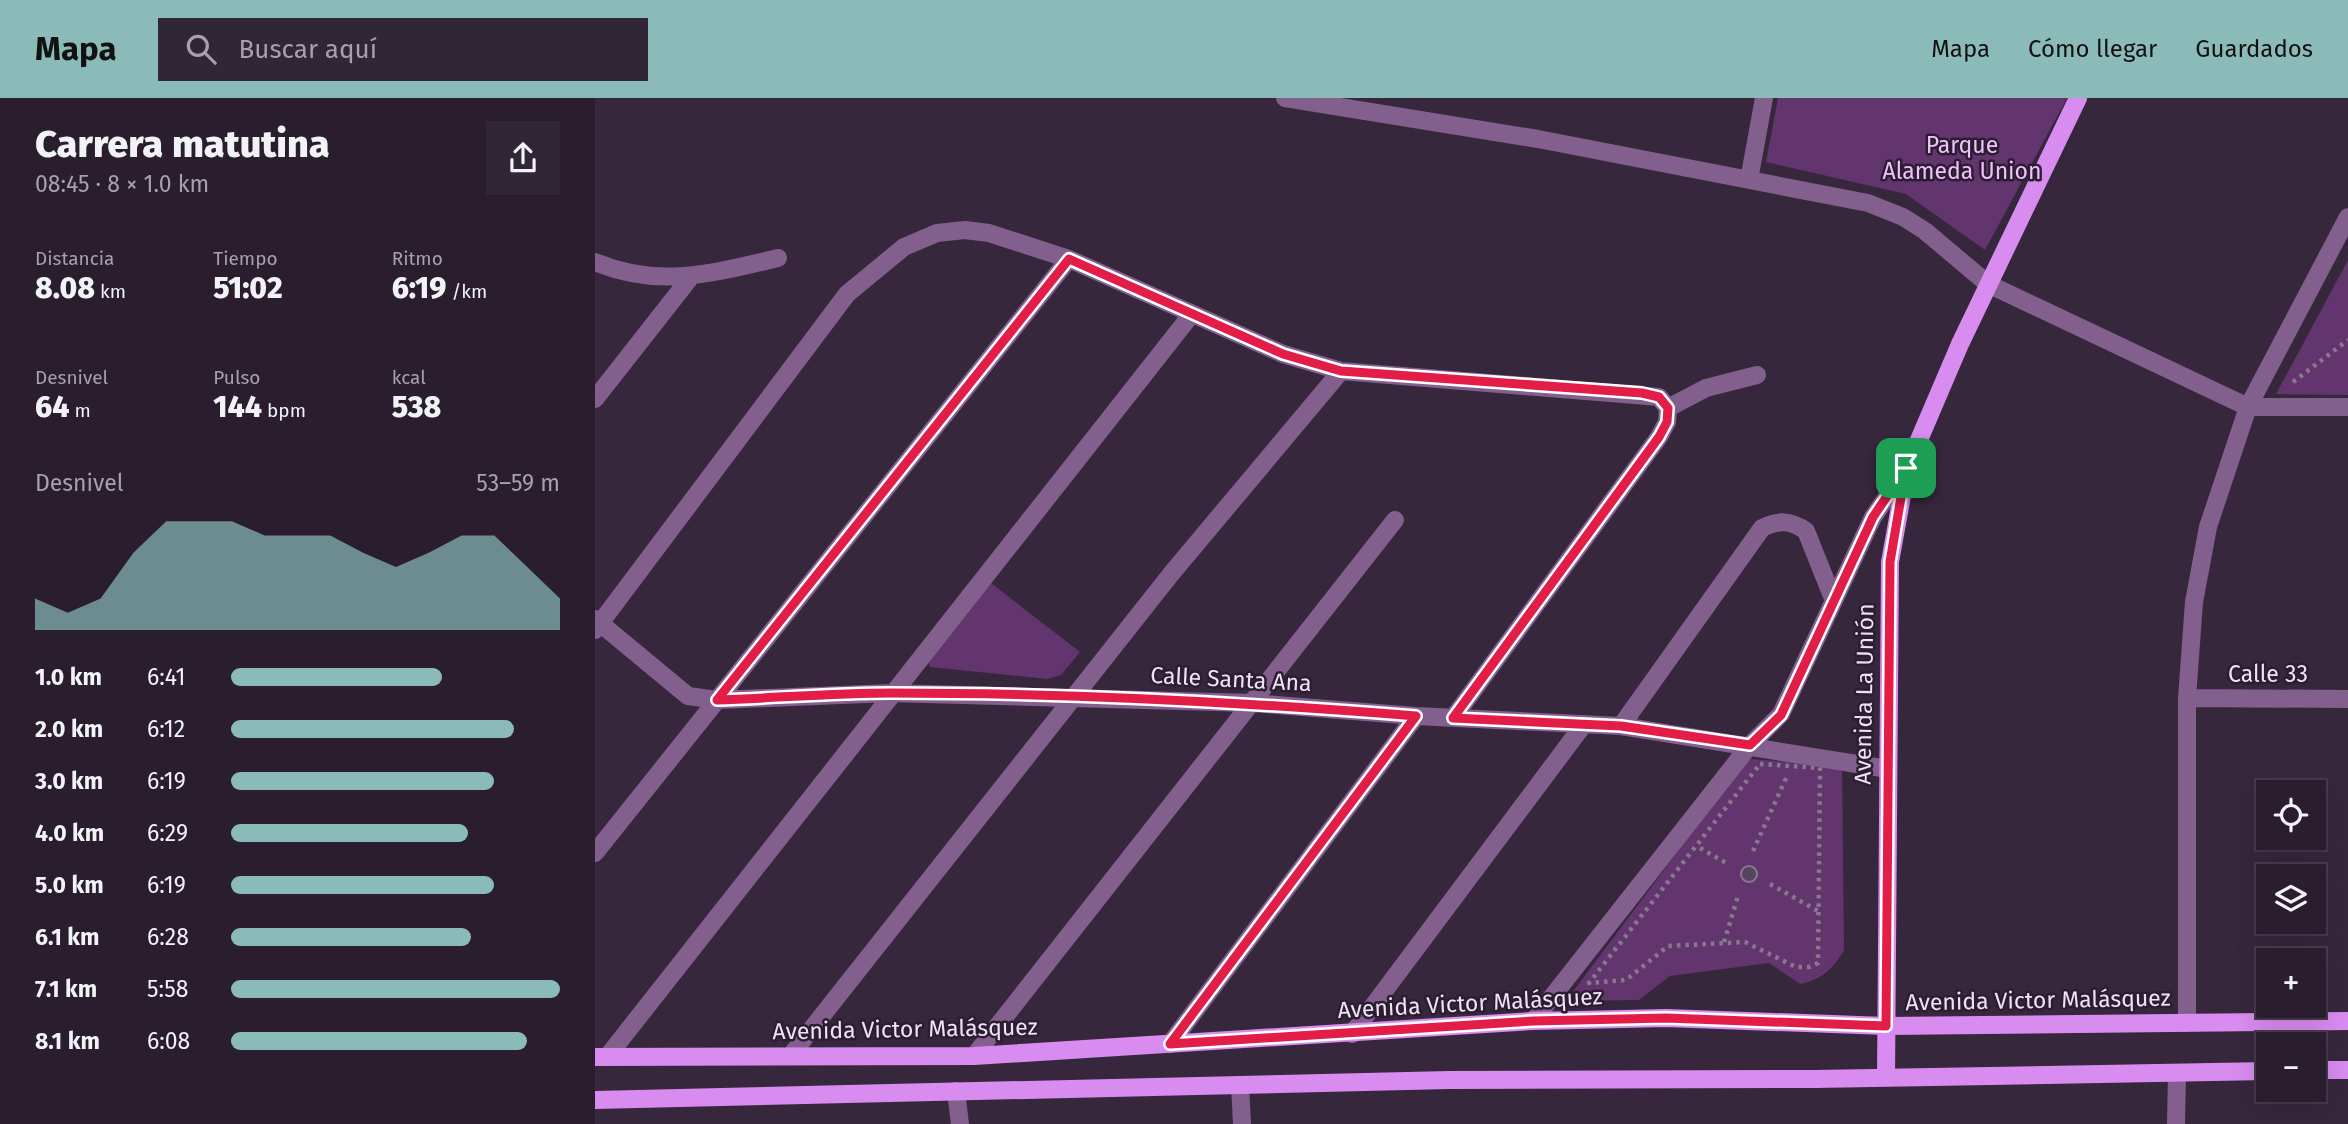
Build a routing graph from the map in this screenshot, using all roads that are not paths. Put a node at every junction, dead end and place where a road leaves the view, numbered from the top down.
1 (1285, 98) edge
2 (1764, 98) edge
3 (2078, 98) edge
4 (1749, 180) junction
5 (2348, 216) edge
6 (778, 258) dead end
7 (1069, 259) junction
8 (595, 262) edge
9 (690, 278) junction
10 (1988, 284) junction
11 (1191, 315) junction
12 (1341, 371) junction
13 (1757, 375) dead end
14 (595, 399) edge
15 (2248, 407) junction
16 (2348, 407) edge
17 (1668, 408) junction
18 (1906, 468) junction
19 (1395, 520) dead end
20 (1834, 601) junction
21 (596, 624) edge
22 (890, 693) junction
23 (1074, 696) junction
24 (2187, 698) junction
25 (2348, 699) edge
26 (717, 700) junction
27 (1252, 703) junction
28 (1416, 716) junction
29 (1453, 718) junction
30 (1584, 724) junction
31 (1621, 726) junction
32 (1750, 745) junction
33 (1888, 769) junction
34 (595, 853) edge
35 (1533, 1021) junction
36 (2348, 1021) edge
37 (2187, 1023) junction
38 (1886, 1026) junction
39 (1352, 1034) junction
40 (1170, 1044) junction
41 (790, 1055) junction
42 (975, 1056) junction
43 (601, 1057) edge
44 (2326, 1070) edge
45 (2348, 1070) edge
46 (2256, 1071) edge
47 (2177, 1073) junction
48 (1886, 1077) junction
49 (1240, 1086) junction
50 (957, 1091) junction
51 (595, 1100) edge
52 (960, 1124) edge
53 (1242, 1124) edge
54 (2176, 1124) edge

1 - 4 street
2 - 4 street
3 - 10 main road, Avenida La Unión
4 - 10 street
5 - 15 street
6 - 9 street
7 - 11 street
7 - 21 street
7 - 26 street
8 - 9 street
9 - 14 street
10 - 15 street
10 - 18 main road, Avenida La Unión
11 - 12 street
11 - 22 street
12 - 17 street
12 - 23 street
13 - 17 street
15 - 16 street
15 - 24 street
17 - 29 street
18 - 20 street
18 - 33 main road, Avenida La Unión
19 - 27 street
20 - 31 street
20 - 32 street
21 - 26 street, Calle Santa Ana
22 - 23 street, Calle Santa Ana
22 - 26 street, Calle Santa Ana
22 - 43 street
23 - 27 street, Calle Santa Ana
23 - 41 street
24 - 25 street, Calle 33
24 - 37 street
26 - 34 street
27 - 28 street, Calle Santa Ana
27 - 42 street
28 - 29 street, Calle Santa Ana
28 - 40 street
29 - 30 street, Calle Santa Ana
30 - 31 street, Calle Santa Ana
30 - 39 street
31 - 32 street, Calle Santa Ana
32 - 33 street, Calle Santa Ana
32 - 35 street
33 - 38 main road, Avenida La Unión
35 - 38 main road, Avenida Victor Malásquez
35 - 39 main road, Avenida Victor Malásquez
36 - 37 main road, Avenida Victor Malásquez
37 - 38 main road, Avenida Victor Malásquez
38 - 48 main road, Avenida La Unión
39 - 40 main road, Avenida Victor Malásquez
40 - 42 main road, Avenida Victor Malásquez
41 - 42 main road, Avenida Victor Malásquez
41 - 43 main road, Avenida Victor Malásquez
44 - 45 main road
46 - 47 main road
47 - 48 main road
47 - 54 street
48 - 49 main road
49 - 50 main road
49 - 53 street
50 - 51 main road
50 - 52 street

